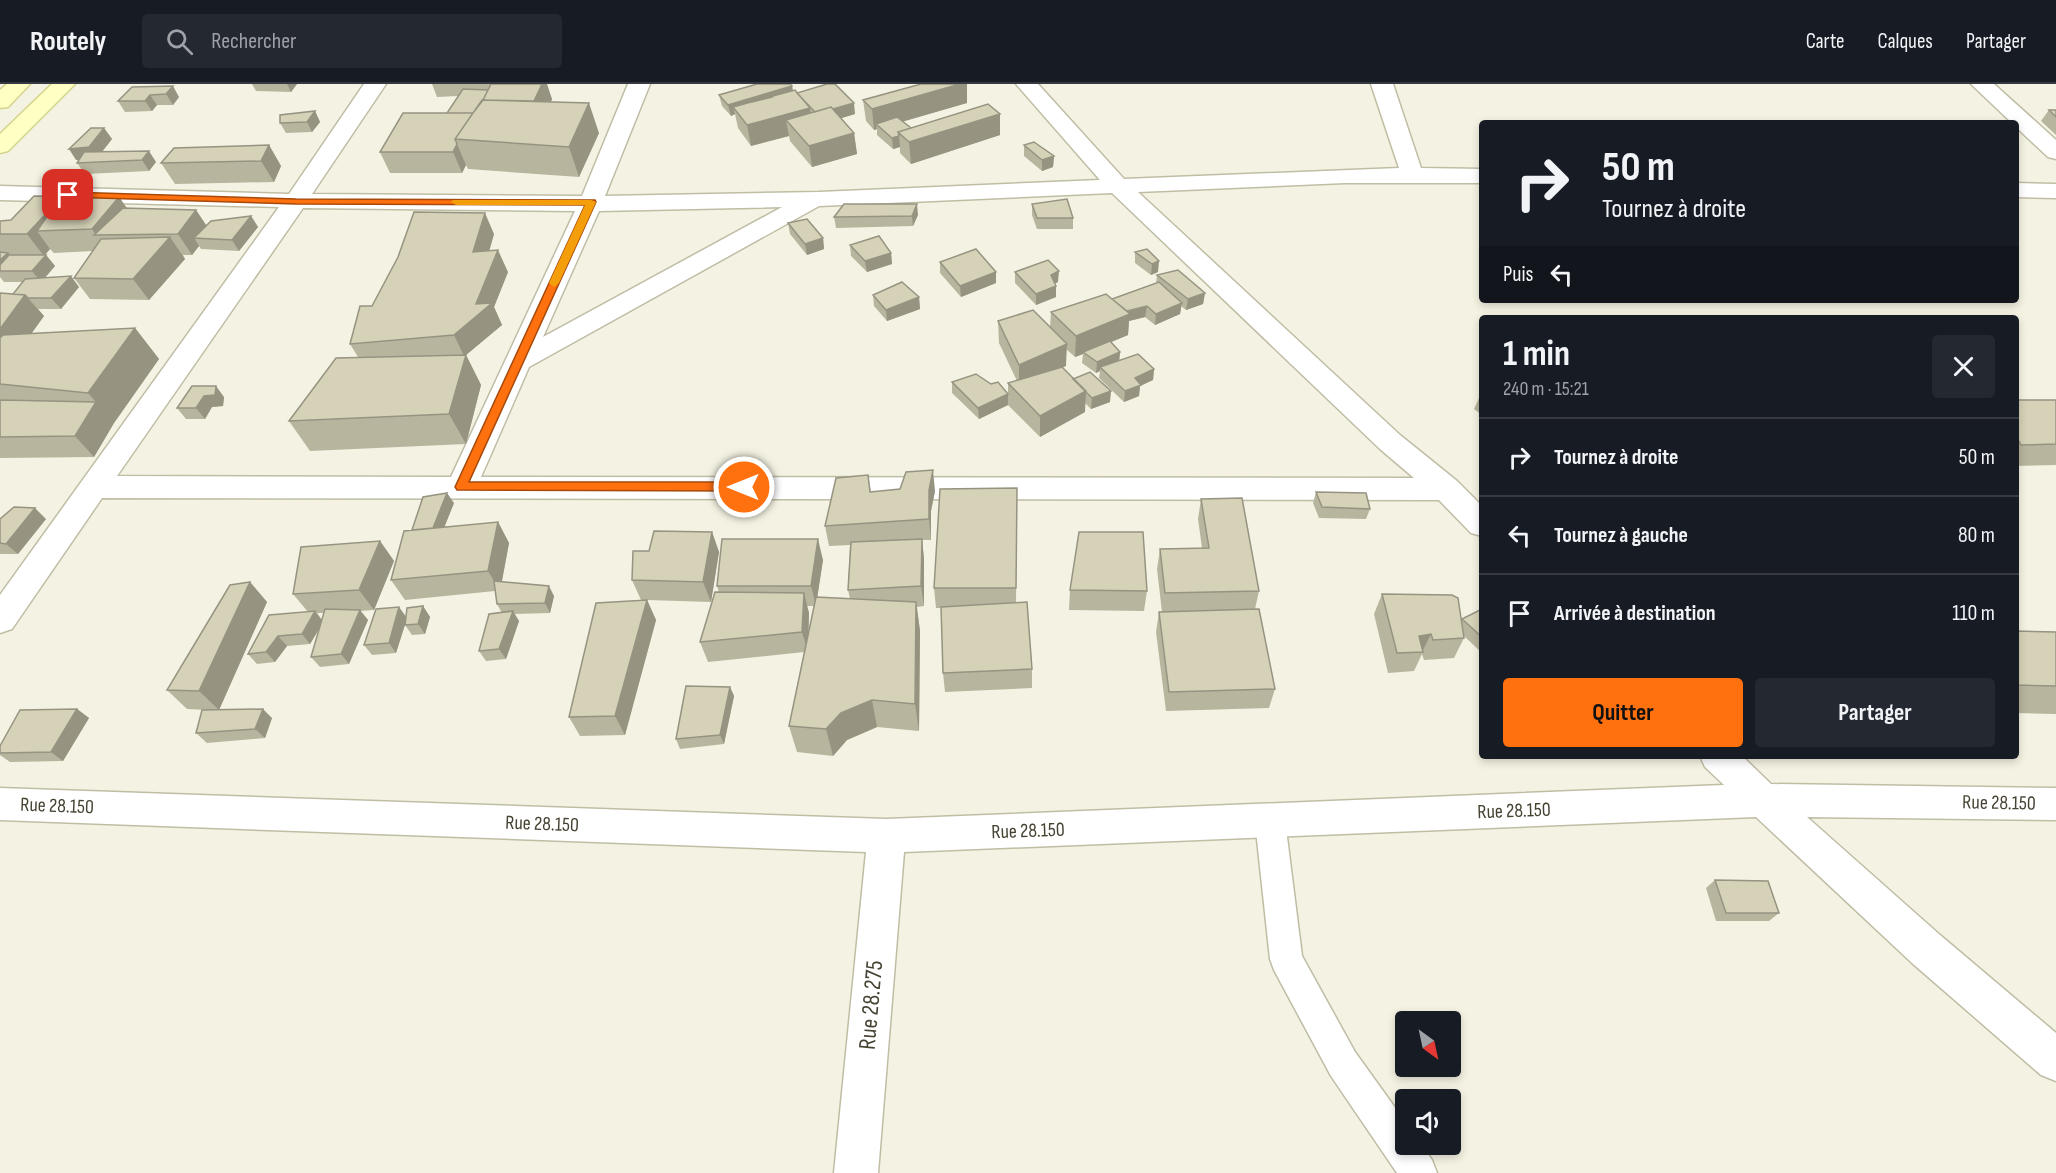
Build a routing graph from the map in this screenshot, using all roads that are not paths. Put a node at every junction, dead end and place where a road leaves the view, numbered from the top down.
1 (19, 84) edge
2 (64, 84) edge
3 (375, 84) edge
4 (639, 84) edge
5 (1027, 84) edge
6 (1382, 84) edge
7 (1982, 84) edge
8 (0, 102) edge
9 (0, 146) edge
10 (2056, 152) edge
11 (1412, 174) junction
12 (1479, 176) edge
13 (1118, 186) junction
14 (2019, 190) edge
15 (2056, 191) edge
16 (0, 193) edge
17 (816, 199) junction
18 (296, 201) junction
19 (591, 202) junction
20 (518, 362) junction
21 (95, 487) junction
22 (461, 487) junction
23 (1446, 489) junction
24 (1479, 522) edge
25 (0, 620) edge
26 (1721, 759) edge
27 (1763, 800) junction
28 (0, 804) edge
29 (2056, 804) edge
30 (1270, 821) junction
31 (886, 836) junction
32 (2056, 1060) edge
33 (856, 1173) edge
34 (1419, 1173) edge

1 - 8 main road
2 - 9 main road
3 - 18 street
4 - 19 street
5 - 13 street
6 - 11 street
7 - 10 street
11 - 12 street
11 - 13 street
13 - 17 street
13 - 23 street
14 - 15 street
16 - 18 street
17 - 19 street
17 - 20 street
18 - 19 street
18 - 21 street
19 - 20 street
20 - 22 street
21 - 22 street
21 - 25 street
22 - 23 street
23 - 24 street
26 - 27 street
27 - 29 street, Rue 28.150
27 - 30 street, Rue 28.150
27 - 32 street
28 - 31 street, Rue 28.150
30 - 31 street, Rue 28.150
30 - 34 lane
31 - 33 street, Rue 28.275

